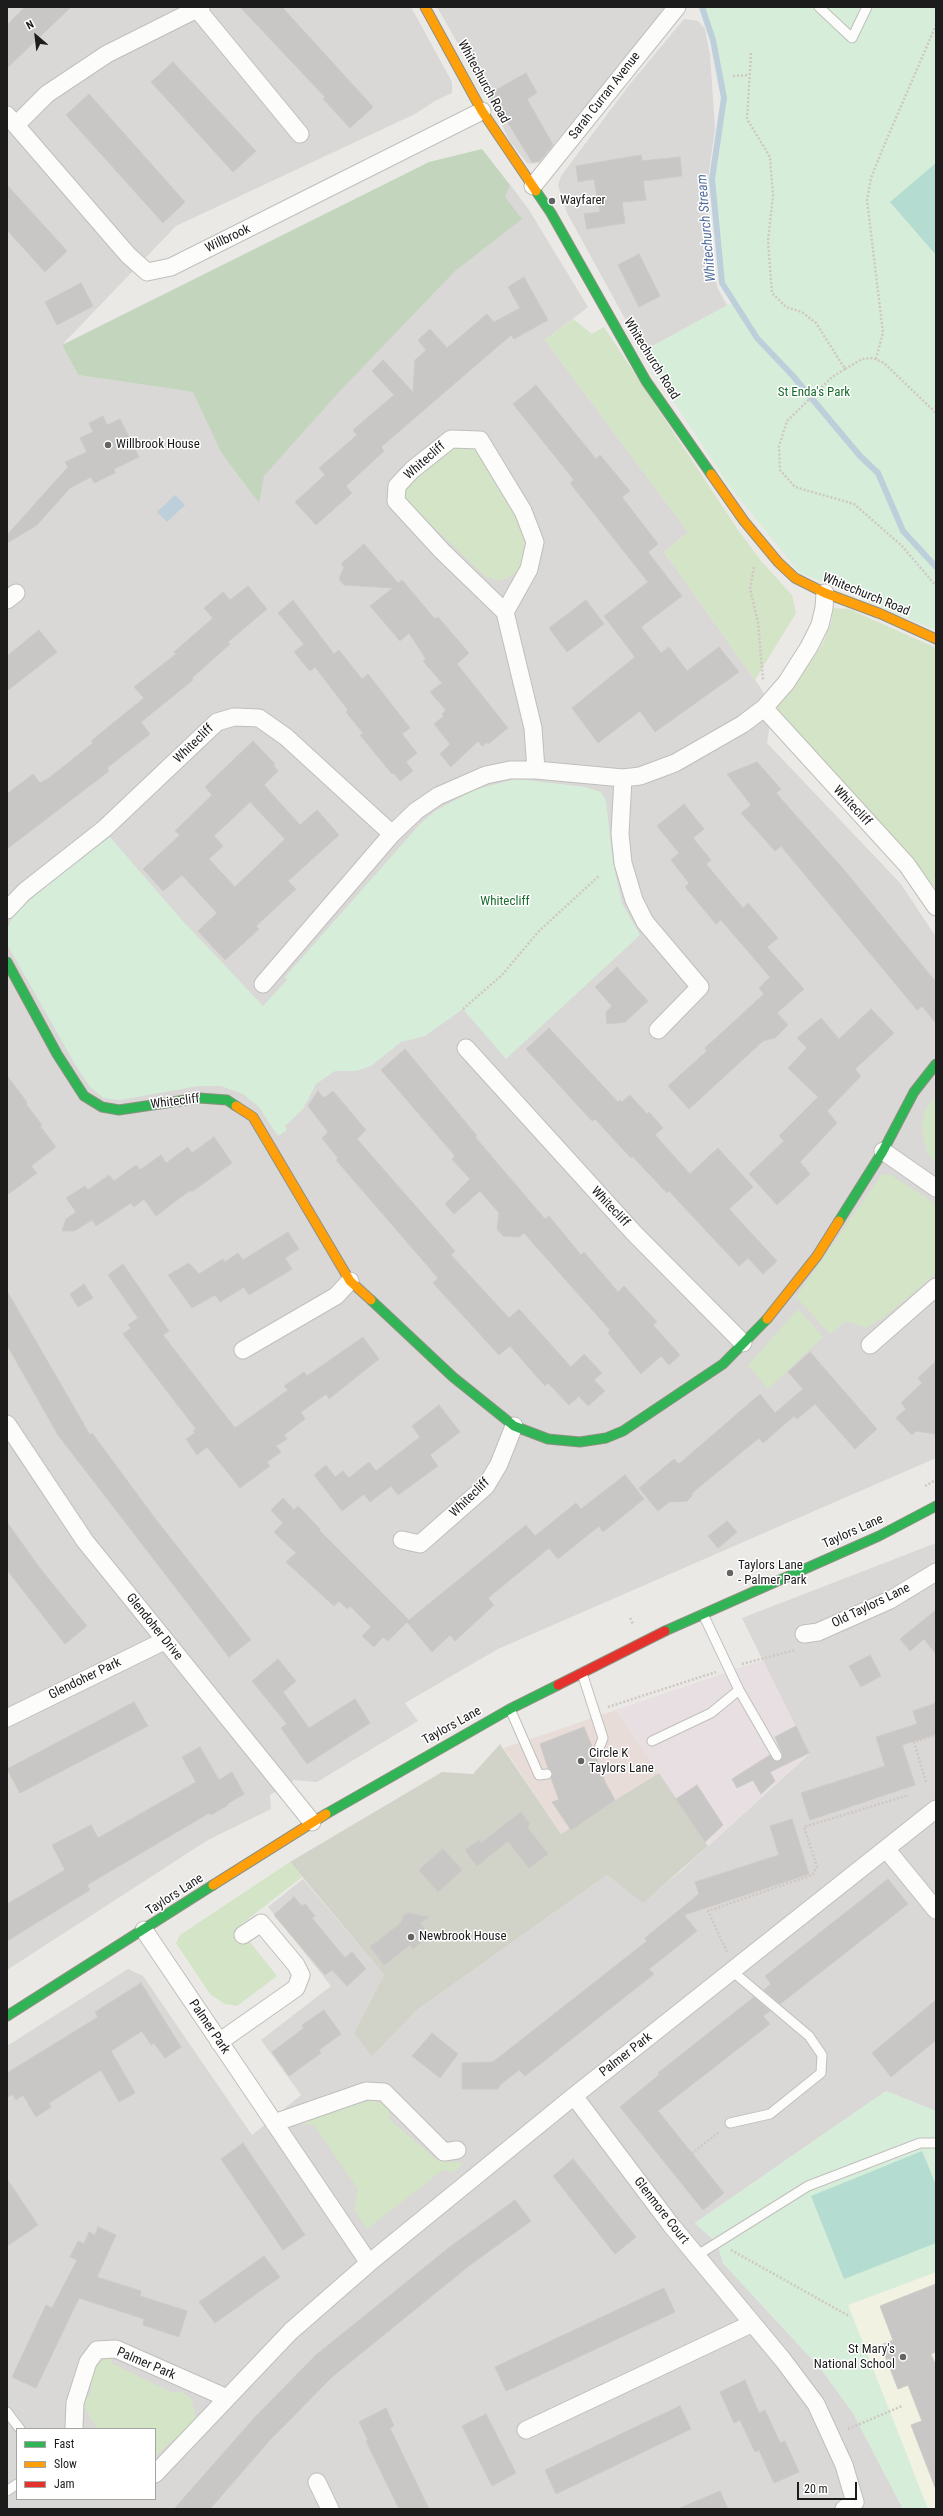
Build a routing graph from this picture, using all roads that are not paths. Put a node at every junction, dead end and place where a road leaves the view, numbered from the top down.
1 (425, 7) edge
2 (677, 7) edge
3 (819, 7) edge
4 (867, 7) edge
5 (200, 9) edge
6 (482, 111) junction
7 (12, 120) edge
8 (300, 134) dead end
9 (533, 186) junction
10 (825, 593) junction
11 (506, 612) junction
12 (936, 639) edge
13 (764, 708) junction
14 (536, 770) junction
15 (623, 778) junction
16 (392, 834) junction
17 (936, 907) edge
18 (7, 910) edge
19 (7, 962) edge
20 (263, 984) dead end
21 (658, 1030) dead end
22 (466, 1048) dead end
23 (936, 1064) edge
24 (883, 1151) junction
25 (936, 1188) edge
26 (350, 1281) junction
27 (936, 1286) edge
28 (743, 1343) junction
29 (870, 1345) dead end
30 (243, 1350) dead end
31 (7, 1424) edge
32 (514, 1426) junction
33 (936, 1506) edge
34 (402, 1540) dead end
35 (936, 1572) edge
36 (702, 1613) junction
37 (804, 1634) dead end
38 (164, 1641) junction
39 (582, 1673) junction
40 (739, 1690) junction
41 (510, 1709) junction
42 (7, 1718) edge
43 (652, 1741) dead end
44 (597, 1754) dead end
45 (777, 1756) dead end
46 (547, 1774) dead end
47 (936, 1809) edge
48 (312, 1822) junction
49 (887, 1850) junction
50 (936, 1910) edge
51 (144, 1930) junction
52 (243, 1935) dead end
53 (732, 1970) junction
54 (7, 2016) edge
55 (219, 2042) junction
56 (574, 2096) junction
57 (274, 2123) junction
58 (730, 2123) road end
59 (936, 2143) edge
60 (457, 2150) dead end
61 (696, 2256) junction
62 (369, 2263) junction
63 (751, 2324) junction
64 (226, 2398) junction
65 (7, 2412) edge
66 (74, 2427) dead end
67 (19, 2428) edge
68 (526, 2430) dead end
69 (156, 2473) edge
70 (317, 2482) dead end
71 (16, 2485) edge
72 (7, 2491) edge
73 (330, 2509) edge
74 (844, 2509) edge

1 - 6 street, Whitechurch Road
2 - 9 street, Sarah Curran Avenue
3 - 4 lane
5 - 7 street, Willbrook
5 - 8 street, Willbrook
6 - 7 street, Willbrook
6 - 9 street, Whitechurch Road
9 - 10 street, Whitechurch Road
10 - 12 street, Whitechurch Road
10 - 13 street
11 - 11 street, Whitecliff
11 - 14 street
13 - 15 street
13 - 17 street, Whitecliff
14 - 15 street
14 - 16 street
15 - 21 street
16 - 18 street, Whitecliff
16 - 20 street
19 - 26 street, Whitecliff
22 - 28 street, Whitecliff
23 - 24 street, Whitecliff
24 - 25 street
24 - 28 street, Whitecliff
26 - 30 street
26 - 32 street, Whitecliff
27 - 29 street
28 - 32 street, Whitecliff
31 - 38 street, Glendoher Drive
32 - 34 street, Whitecliff
33 - 36 street, Taylors Lane
35 - 37 street, Old Taylors Lane
36 - 39 street, Taylors Lane
36 - 40 lane
38 - 42 street, Glendoher Park
38 - 48 street, Glendoher Drive
39 - 41 street, Taylors Lane
39 - 44 lane
40 - 43 lane
40 - 45 lane
41 - 46 lane
41 - 48 street, Taylors Lane
47 - 49 street, Palmer Park
48 - 51 street, Taylors Lane
49 - 50 street
49 - 53 street, Palmer Park
51 - 54 street, Taylors Lane
51 - 55 street, Palmer Park
52 - 55 street
53 - 56 street, Palmer Park
53 - 58 lane
55 - 57 street, Palmer Park
56 - 61 street, Glenmore Court
56 - 62 street, Palmer Park
57 - 60 street
57 - 62 street, Palmer Park
59 - 61 lane
61 - 63 street, Glenmore Court
62 - 64 street, Palmer Park
63 - 68 street
63 - 74 street, Glenmore Court
64 - 66 street, Palmer Park
64 - 69 street, Palmer Park
65 - 67 lane
70 - 73 street
71 - 72 lane

